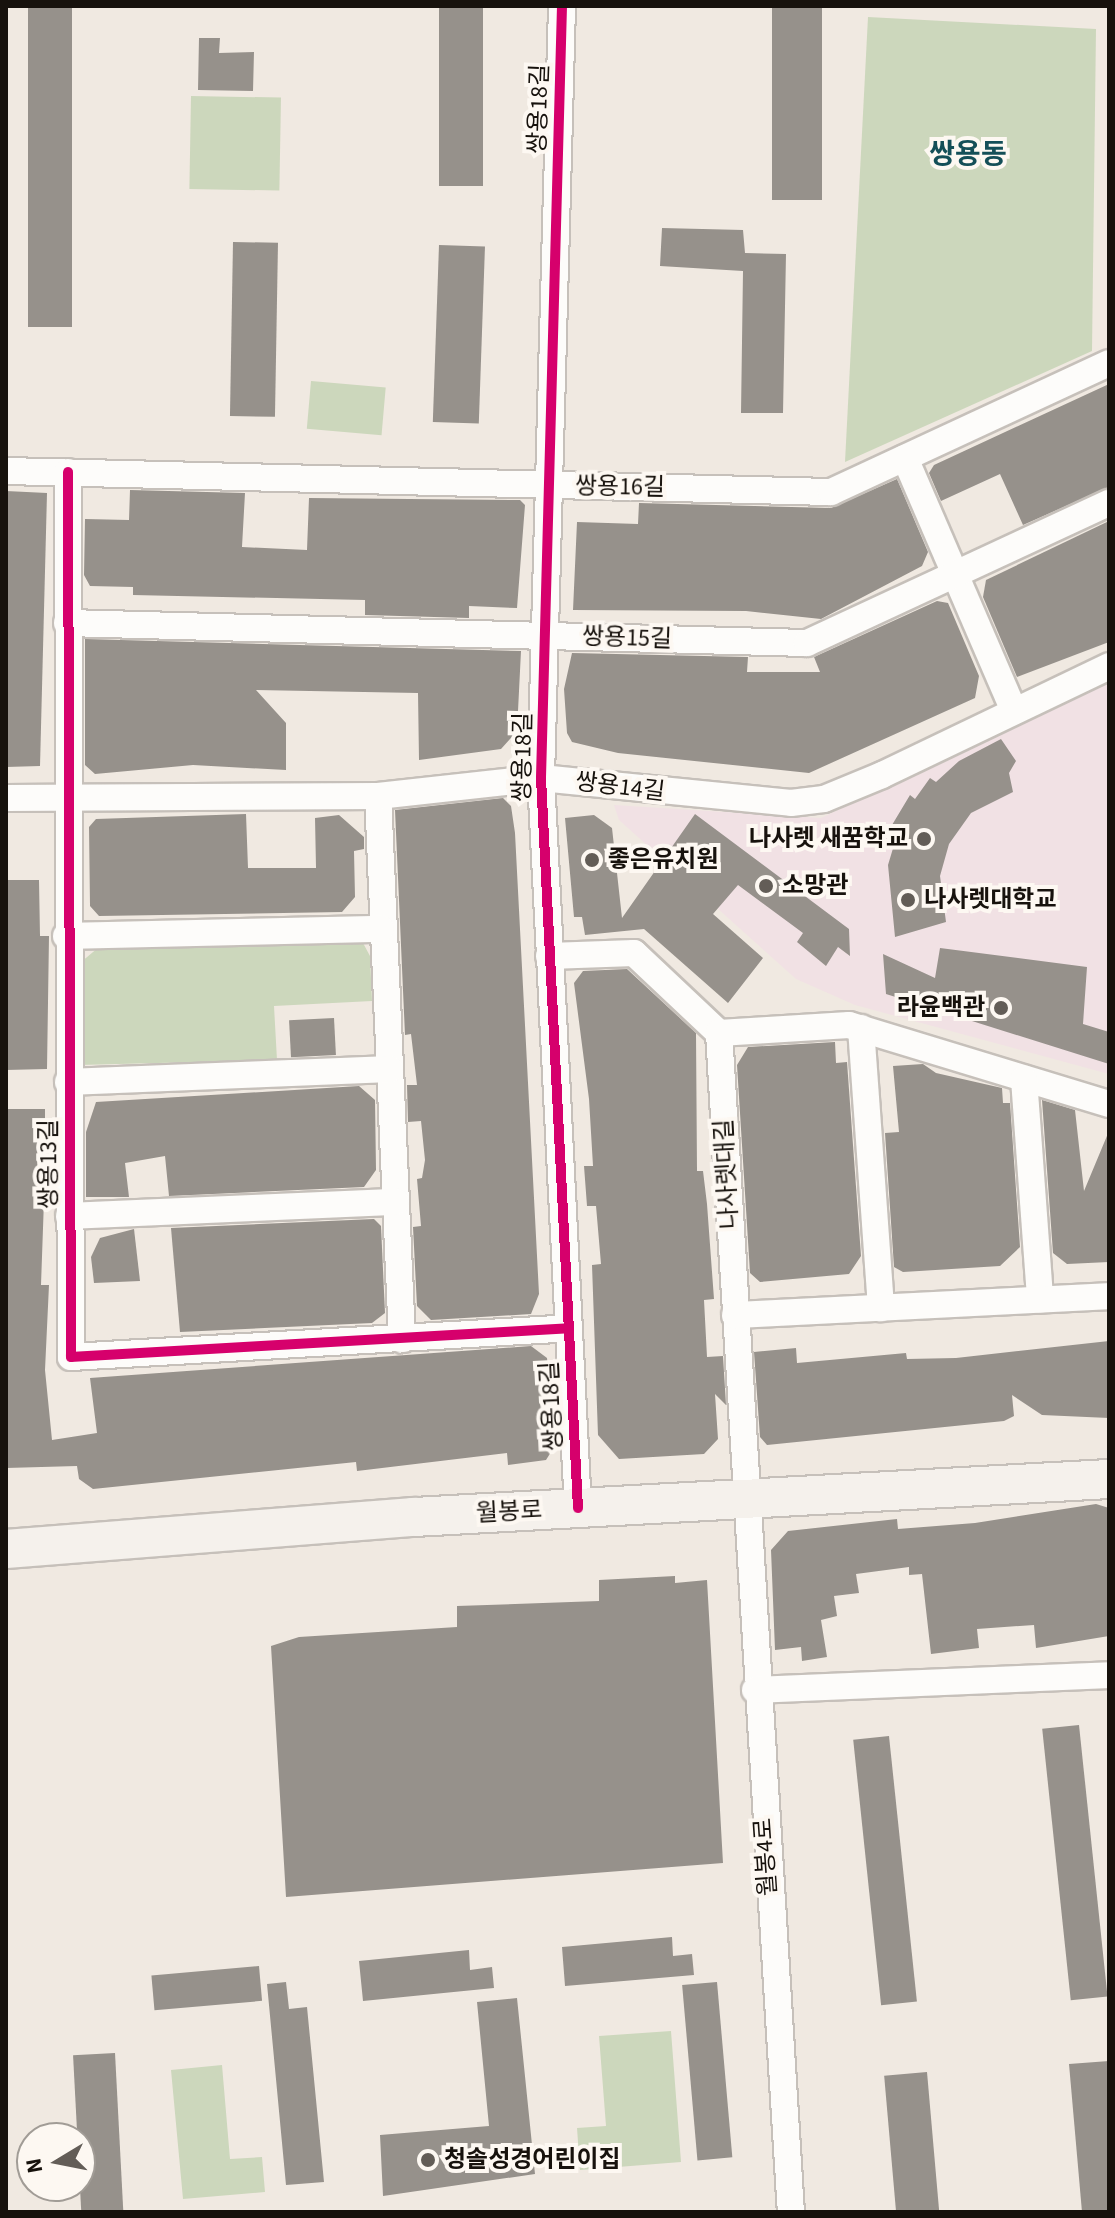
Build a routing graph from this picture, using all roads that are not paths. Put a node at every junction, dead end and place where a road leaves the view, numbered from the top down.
1 (562, 6) edge
2 (1109, 363) edge
3 (905, 458) junction
4 (6, 471) edge
5 (68, 472) junction
6 (549, 485) junction
7 (1109, 503) edge
8 (953, 573) junction
9 (67, 623) junction
10 (547, 636) junction
11 (1109, 666) edge
12 (1013, 709) junction
13 (541, 778) junction
14 (378, 796) junction
15 (6, 798) edge
16 (65, 798) junction
17 (381, 929) junction
18 (66, 936) junction
19 (549, 956) junction
20 (861, 1028) junction
21 (719, 1033) junction
22 (390, 1069) junction
23 (1024, 1079) junction
24 (68, 1082) junction
25 (1109, 1104) edge
26 (396, 1202) junction
27 (69, 1216) junction
28 (1109, 1296) edge
29 (1040, 1299) junction
30 (881, 1308) junction
31 (735, 1315) junction
32 (568, 1328) junction
33 (402, 1339) junction
34 (1109, 1479) edge
35 (745, 1503) junction
36 (578, 1508) junction
37 (6, 1549) edge
38 (1109, 1675) edge
39 (755, 1690) junction
40 (791, 2212) edge

1 - 6 street, 쌍용18길
2 - 3 street, 쌍용16길
3 - 6 street, 쌍용16길
3 - 8 street
4 - 5 street, 쌍용16길
5 - 6 street, 쌍용16길
5 - 9 street, 쌍용13길
6 - 10 street, 쌍용18길
7 - 8 street, 쌍용15길
8 - 10 street, 쌍용15길
8 - 12 street
9 - 10 street, 쌍용15길
9 - 16 street, 쌍용13길
10 - 13 street, 쌍용18길
11 - 12 street, 쌍용14길
12 - 13 street, 쌍용14길
13 - 14 street, 쌍용14길
13 - 19 street, 쌍용18길
14 - 16 street, 쌍용14길
14 - 17 street
15 - 16 street, 쌍용14길
16 - 18 street, 쌍용13길
17 - 18 street
17 - 22 street
18 - 24 street, 쌍용13길
19 - 21 street
19 - 32 street, 쌍용18길
20 - 21 street
20 - 23 street
20 - 30 street
21 - 31 street, 나사렛대길
22 - 24 street
22 - 26 street
23 - 25 street
23 - 29 street
24 - 27 street, 쌍용13길
26 - 27 street, 쌍용13길
26 - 33 street
27 - 33 street, 쌍용13길
28 - 29 street
29 - 30 street
30 - 31 street
31 - 35 street, 나사렛대길
32 - 33 street, 쌍용13길
32 - 36 street, 쌍용18길
34 - 35 street, 월봉로
35 - 36 street, 월봉로
35 - 39 street, 월봉4로
36 - 37 street, 월봉로
38 - 39 street
39 - 40 street, 월봉4로

